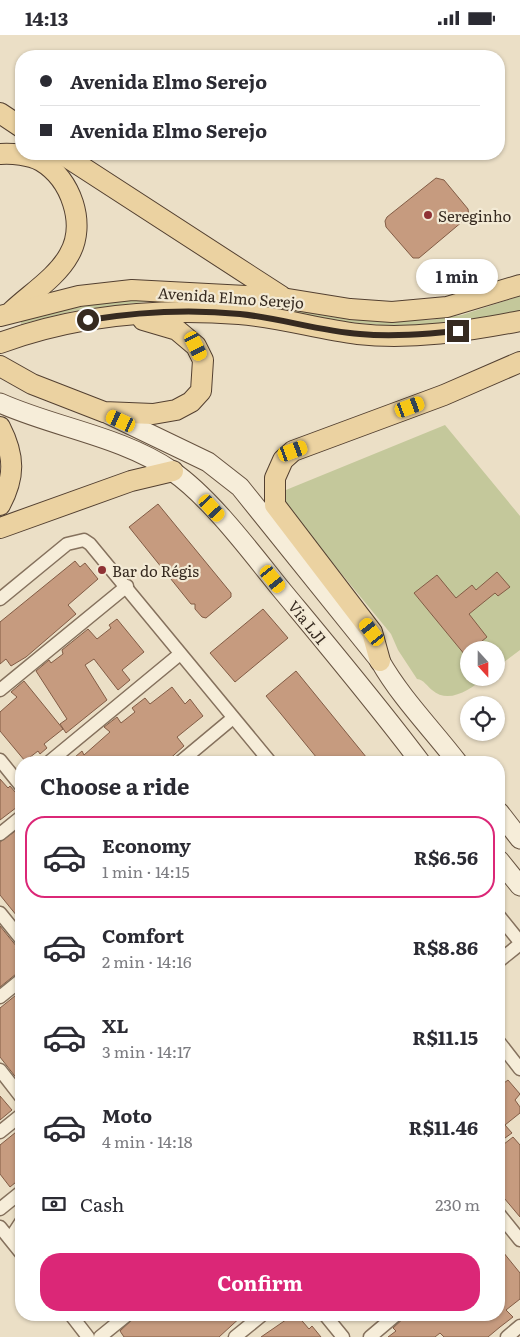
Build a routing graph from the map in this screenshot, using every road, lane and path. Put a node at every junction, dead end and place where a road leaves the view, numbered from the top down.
1 (0, 113) edge
2 (15, 123) edge
3 (0, 153) edge
4 (15, 154) edge
5 (37, 160) edge
6 (71, 160) edge
7 (520, 285) edge
8 (282, 297) junction
9 (6, 314) edge
10 (121, 315) junction
11 (520, 321) edge
12 (0, 343) edge
13 (520, 362) edge
14 (0, 366) edge
15 (0, 403) edge
16 (104, 412) junction
17 (0, 427) edge
18 (173, 471) junction
19 (0, 505) edge
20 (0, 528) edge
21 (127, 586) junction
22 (326, 596) junction
23 (0, 599) edge
24 (305, 618) junction
25 (180, 654) junction
26 (385, 670) junction
27 (0, 690) edge
28 (363, 690) junction
29 (233, 718) junction
30 (56, 756) edge
31 (187, 756) edge
32 (265, 756) edge
33 (415, 756) edge
34 (453, 756) edge
35 (0, 760) edge
36 (15, 778) edge
37 (505, 820) edge
38 (15, 822) edge
39 (0, 834) edge
40 (520, 839) edge
41 (505, 867) edge
42 (520, 886) edge
43 (0, 913) edge
44 (505, 924) edge
45 (15, 932) edge
46 (520, 943) edge
47 (505, 956) edge
48 (15, 985) edge
49 (0, 997) edge
50 (505, 1050) edge
51 (520, 1069) edge
52 (0, 1070) edge
53 (15, 1089) edge
54 (15, 1120) edge
55 (0, 1132) edge
56 (15, 1197) edge
57 (0, 1209) edge
58 (505, 1226) edge
59 (0, 1227) edge
60 (15, 1231) edge
61 (10, 1239) junction
62 (520, 1239) edge
63 (15, 1245) edge
64 (76, 1321) edge
65 (120, 1321) edge
66 (255, 1321) edge
67 (330, 1321) edge
68 (389, 1321) edge
69 (520, 1326) edge
70 (88, 1337) edge
71 (100, 1337) edge
72 (235, 1337) edge
73 (343, 1337) edge
74 (370, 1337) edge
75 (507, 1337) edge

1 - 2 main road
3 - 4 main road
5 - 9 main road
6 - 8 main road
7 - 8 main road, Avenida Elmo Serejo
8 - 9 main road, Avenida Elmo Serejo
10 - 11 main road, Avenida Elmo Serejo
10 - 12 main road, Avenida Elmo Serejo
10 - 16 main road
13 - 26 main road
14 - 16 main road
15 - 18 main road, Via LJ1
16 - 22 main road, Via LJ1
17 - 19 main road
18 - 20 main road
18 - 24 main road, Via LJ1
21 - 23 street
21 - 25 street
21 - 27 street
22 - 24 main road
22 - 26 main road, Via LJ1
24 - 28 main road, Via LJ1
25 - 29 street
25 - 30 street
26 - 28 main road
26 - 34 main road, Via LJ1
28 - 33 main road, Via LJ1
29 - 31 street
29 - 32 street
35 - 36 street
37 - 40 main road
38 - 39 street
41 - 42 main road
43 - 45 street
44 - 46 street
46 - 47 street
48 - 49 street
50 - 51 street
52 - 53 street
54 - 55 street
56 - 57 street
58 - 62 street
59 - 61 street
60 - 61 street
61 - 63 street
64 - 70 street
65 - 71 street
66 - 72 street
67 - 73 street
68 - 74 street
69 - 75 street

